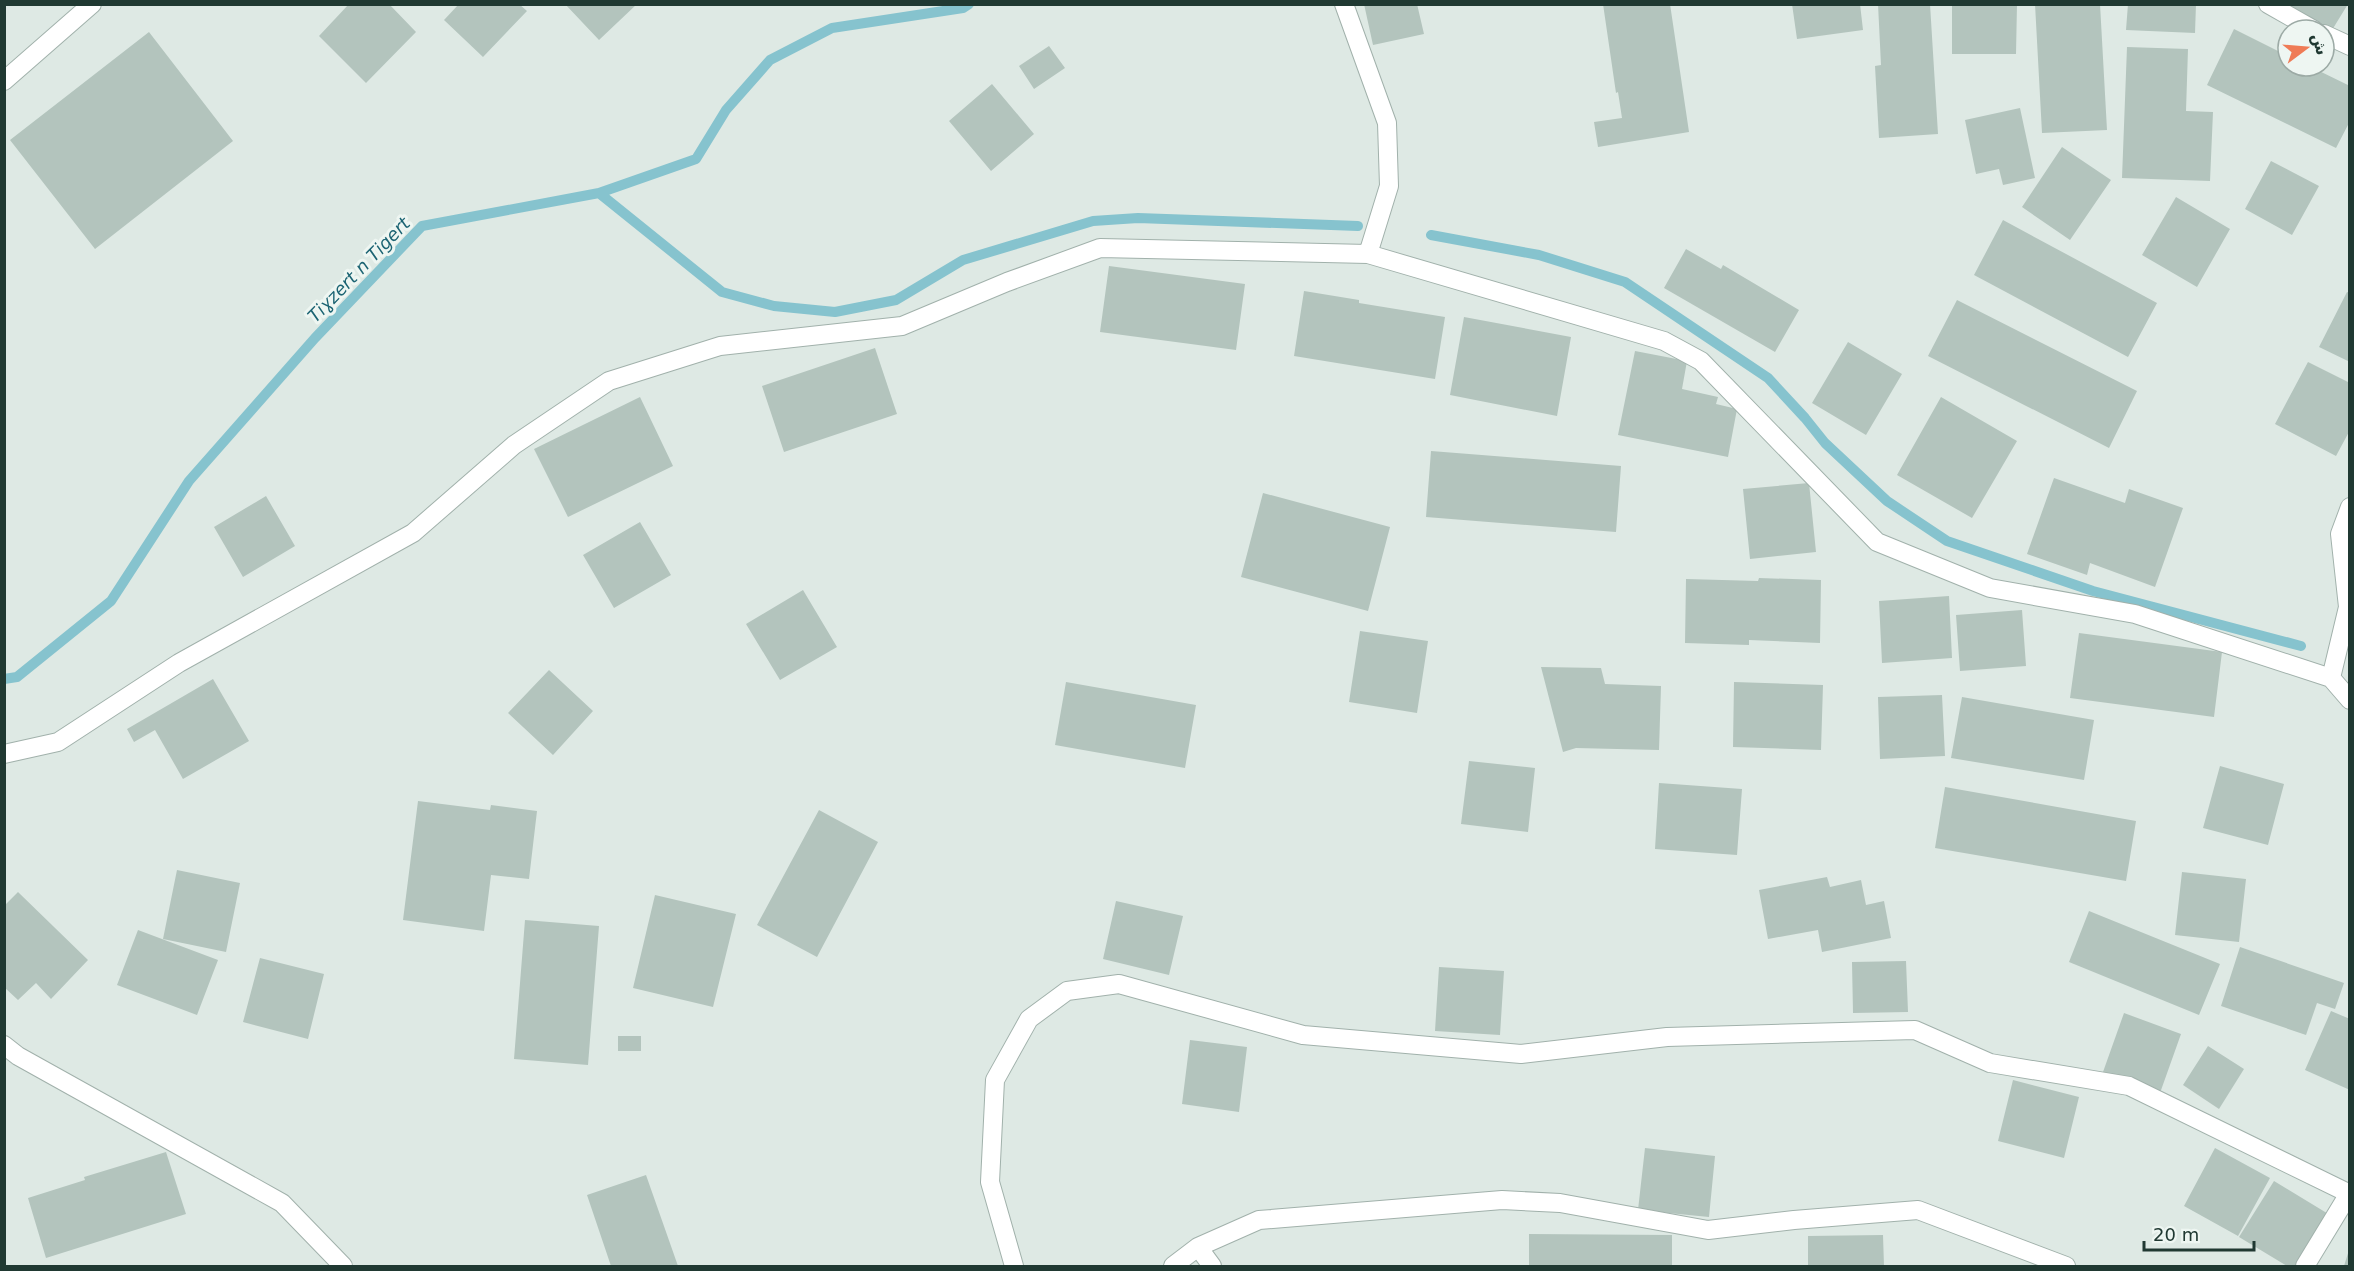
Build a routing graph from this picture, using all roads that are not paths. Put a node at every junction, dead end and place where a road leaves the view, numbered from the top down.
1 (92, 4) edge
2 (1344, 4) edge
3 (2268, 4) edge
4 (2293, 18) edge
5 (4, 81) edge
6 (1368, 255) junction
7 (2349, 507) edge
8 (2331, 678) junction
9 (2349, 700) edge
10 (4, 754) edge
11 (4, 1045) edge
12 (2349, 1193) edge
13 (1198, 1247) junction
14 (344, 1266) edge
15 (1014, 1266) edge
16 (1173, 1266) edge
17 (1212, 1266) edge
18 (2066, 1266) edge
19 (2306, 1266) edge

1 - 5 street
2 - 6 street
3 - 4 street
6 - 8 street
6 - 10 street
7 - 8 street
8 - 9 street
11 - 14 street
12 - 15 street
12 - 19 street
13 - 16 street
13 - 17 street
13 - 18 street

